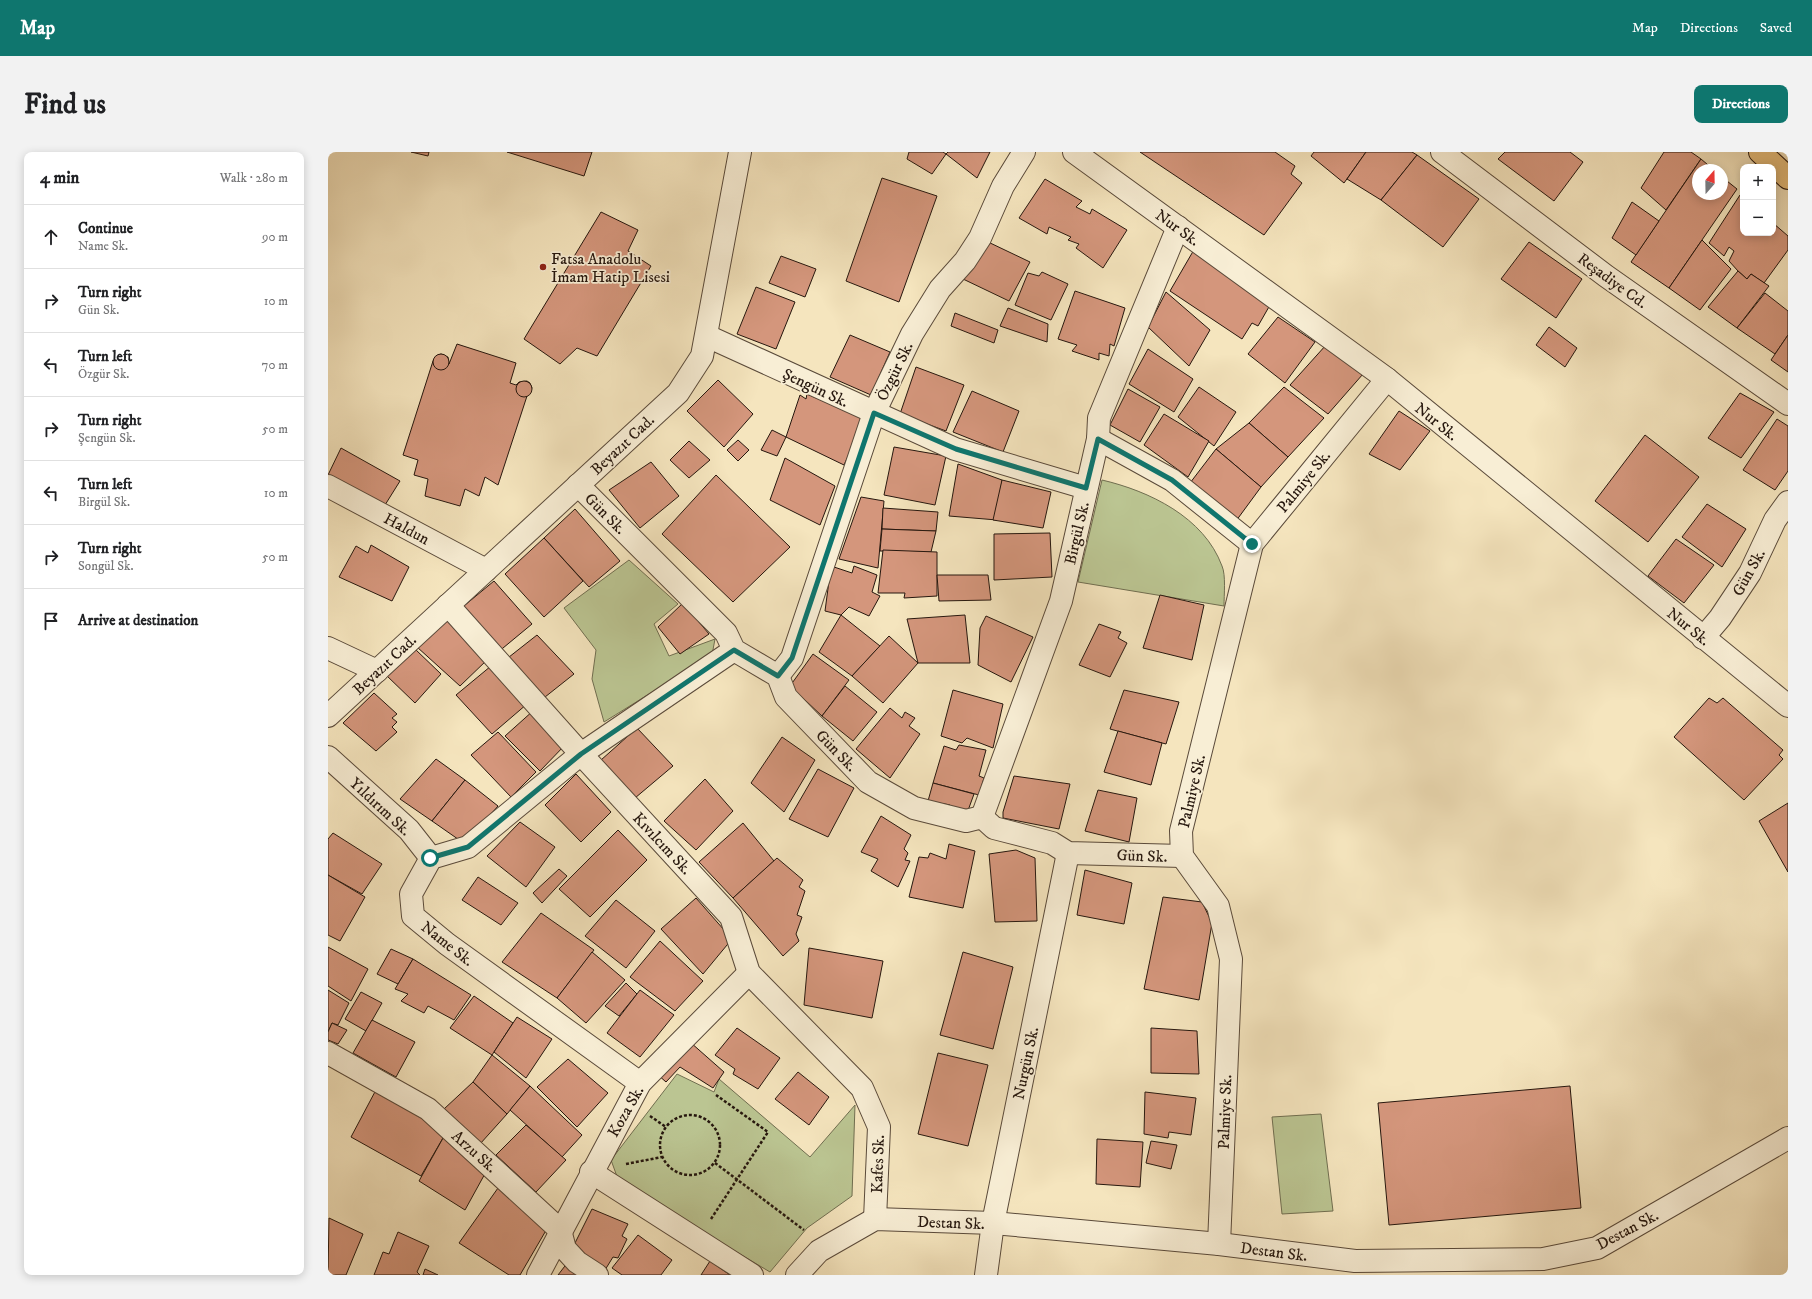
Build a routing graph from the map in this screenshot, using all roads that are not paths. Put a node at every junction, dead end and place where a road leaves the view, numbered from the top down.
1 (740, 152) edge
2 (1024, 152) edge
3 (1074, 152) edge
4 (1442, 152) edge
5 (1760, 152) edge
6 (1788, 178) edge
7 (1178, 227) junction
8 (707, 336) junction
9 (1387, 379) junction
10 (1788, 404) edge
11 (874, 413) junction
12 (1098, 439) junction
13 (578, 485) junction
14 (328, 486) edge
15 (1086, 488) junction
16 (1788, 502) edge
17 (1252, 544) junction
18 (486, 570) junction
19 (448, 605) junction
20 (1703, 638) junction
21 (328, 648) edge
22 (734, 650) junction
23 (376, 671) junction
24 (778, 676) junction
25 (1788, 706) edge
26 (328, 716) edge
27 (581, 754) junction
28 (328, 757) edge
29 (982, 817) junction
30 (1068, 853) junction
31 (1182, 856) junction
32 (430, 858) junction
33 (749, 973) junction
34 (328, 1053) edge
35 (640, 1083) junction
36 (862, 1088) joint
37 (1788, 1138) edge
38 (591, 1172) junction
39 (875, 1219) junction
40 (993, 1224) junction
41 (560, 1230) junction
42 (1219, 1244) junction
43 (1401, 1268) edge
44 (538, 1275) edge
45 (598, 1275) edge
46 (752, 1275) edge
47 (798, 1275) edge
48 (986, 1275) edge

1 - 8 street, Beyazıt Cad.
2 - 11 street, Özgür Sk.
3 - 7 street, Nur Sk.
4 - 10 street, Reşadiye Cd.
5 - 6 highway
7 - 9 street, Nur Sk.
7 - 12 street, Birgül Sk.
8 - 11 street, Şengün Sk.
8 - 13 street, Beyazıt Cad.
9 - 17 street, Palmiye Sk.
9 - 20 street, Nur Sk.
11 - 15 street, Şengün Sk.
11 - 24 street, Özgür Sk.
12 - 15 street, Birgül Sk.
12 - 17 street
13 - 18 street, Beyazıt Cad.
13 - 22 street, Gün Sk.
14 - 18 street, Haldun
15 - 29 street, Birgül Sk.
16 - 20 street, Gün Sk.
17 - 31 street, Palmiye Sk.
18 - 19 street, Beyazıt Cad.
19 - 23 street, Beyazıt Cad.
19 - 27 street, Kıvılcım Sk.
20 - 25 street, Nur Sk.
21 - 23 street
22 - 24 street
22 - 27 street
23 - 26 street, Beyazıt Cad.
24 - 29 street, Gün Sk.
27 - 32 street
27 - 33 street, Kıvılcım Sk.
28 - 32 street, Yıldırım Sk.
29 - 30 street, Gün Sk.
30 - 31 street, Gün Sk.
30 - 40 street, Nurgün Sk.
31 - 42 street, Palmiye Sk.
32 - 35 street, Name Sk.
33 - 35 street, Koza Sk.
33 - 36 street, Kıvılcım Sk.
34 - 41 street, Arzu Sk.
35 - 38 street, Koza Sk.
36 - 39 street, Kafes Sk.
37 - 43 street, Destan Sk.
38 - 41 street, Koza Sk.
38 - 46 street
39 - 40 street, Destan Sk.
39 - 47 street
40 - 42 street, Destan Sk.
40 - 48 street, Nurgün Sk.
41 - 44 street, Koza Sk.
41 - 45 street
42 - 43 street, Destan Sk.

